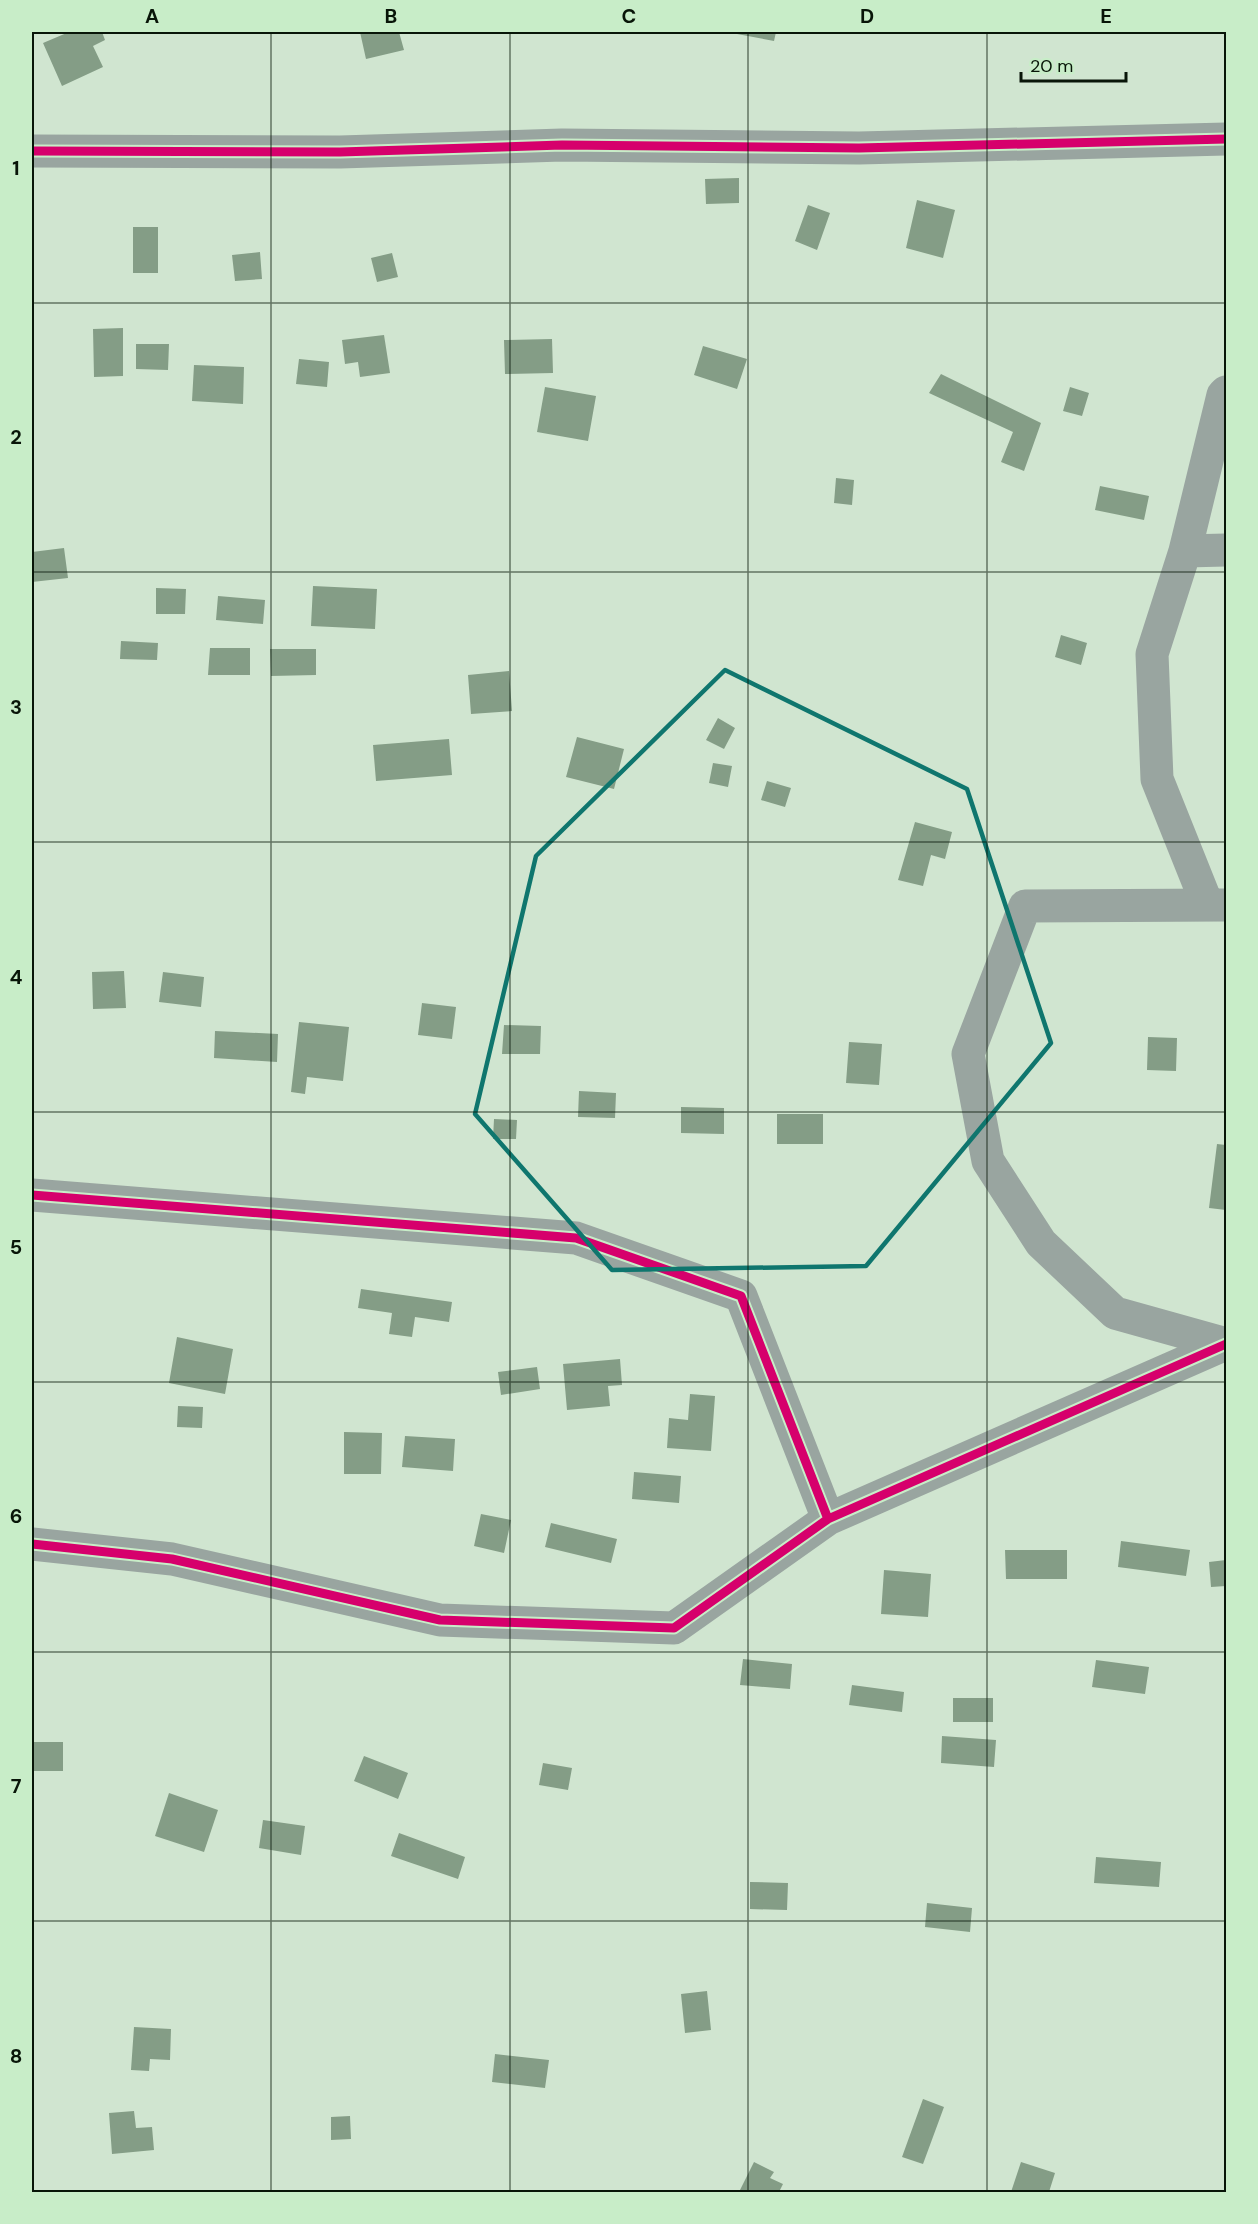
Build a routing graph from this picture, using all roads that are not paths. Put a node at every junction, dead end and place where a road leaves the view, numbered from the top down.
1 (1227, 138) edge
2 (32, 151) edge
3 (1227, 392) edge
4 (1185, 550) junction
5 (1227, 550) edge
6 (1217, 904) edge
7 (32, 1195) edge
8 (1226, 1344) edge
9 (828, 1519) junction
10 (32, 1544) edge

1 - 2 street
3 - 4 street
4 - 5 street
4 - 6 street
6 - 8 street
7 - 9 street
8 - 9 street
9 - 10 street

